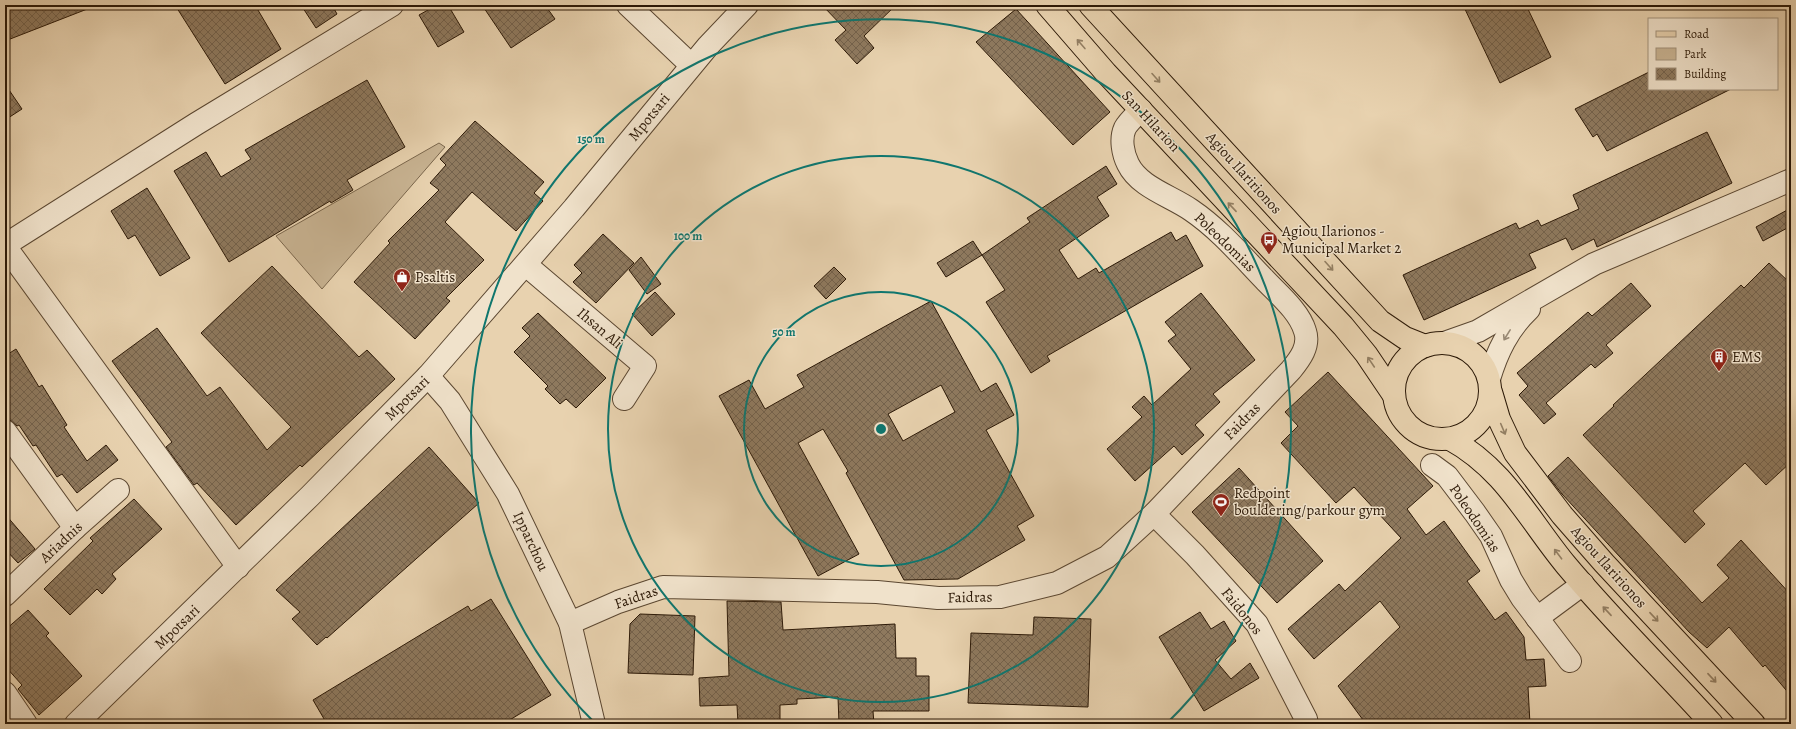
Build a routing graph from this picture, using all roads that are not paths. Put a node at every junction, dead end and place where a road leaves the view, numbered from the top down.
1 (392, 5) edge
2 (628, 5) edge
3 (736, 5) edge
4 (747, 5) edge
5 (1047, 5) edge
6 (1090, 5) edge
7 (708, 46) junction
8 (691, 65) junction
9 (1141, 110) junction
10 (1791, 180) edge
11 (5, 246) edge
12 (526, 264) junction
13 (1566, 279) junction
14 (1435, 344) junction
15 (1292, 370) joint
16 (428, 376) junction
17 (1490, 386) junction
18 (1393, 394) junction
19 (624, 398) dead end
20 (5, 431) edge
21 (1450, 439) junction
22 (1432, 465) dead end
23 (118, 490) dead end
24 (1154, 514) junction
25 (75, 528) junction
26 (238, 567) junction
27 (1582, 584) junction
28 (5, 595) edge
29 (1537, 618) junction
30 (570, 623) junction
31 (1570, 661) dead end
32 (5, 693) edge
33 (26, 724) edge
34 (76, 724) edge
35 (594, 724) edge
36 (1307, 724) edge
37 (1712, 724) edge
38 (1754, 724) edge

1 - 11 street
2 - 8 street
3 - 7 street, Mpotsari
4 - 7 street, Mpotsari
9 -> 5 main road, San Hilarion
6 -> 14 main road, Agiou Ilaririonos
7 - 8 street, Mpotsari
8 - 12 street, Mpotsari
9 - 15 street, Poleodomias
18 -> 9 main road, San Hilarion
10 - 13 street
11 - 26 street
12 - 16 street, Mpotsari
12 - 19 street, Ihsan Ali
13 - 14 street
13 -> 17 street
14 - 17 main road
14 - 18 main road
15 - 24 street, Faidras
16 - 26 street, Mpotsari
16 - 30 street, Ipparchou
17 - 21 main road
17 -> 38 main road, Agiou Ilaririonos
18 - 21 main road
20 - 25 street
27 -> 21 main road, Agiou Ilaririonos
22 - 29 street, Poleodomias
23 - 25 street, Ariadnis
24 - 30 street, Faidras
24 - 36 street, Faidonos
25 - 28 street, Ariadnis
26 - 34 street, Mpotsari
27 - 29 street
37 -> 27 main road, Agiou Ilaririonos
29 - 31 street, Poleodomias
30 - 35 street, Ipparchou
32 - 33 street

